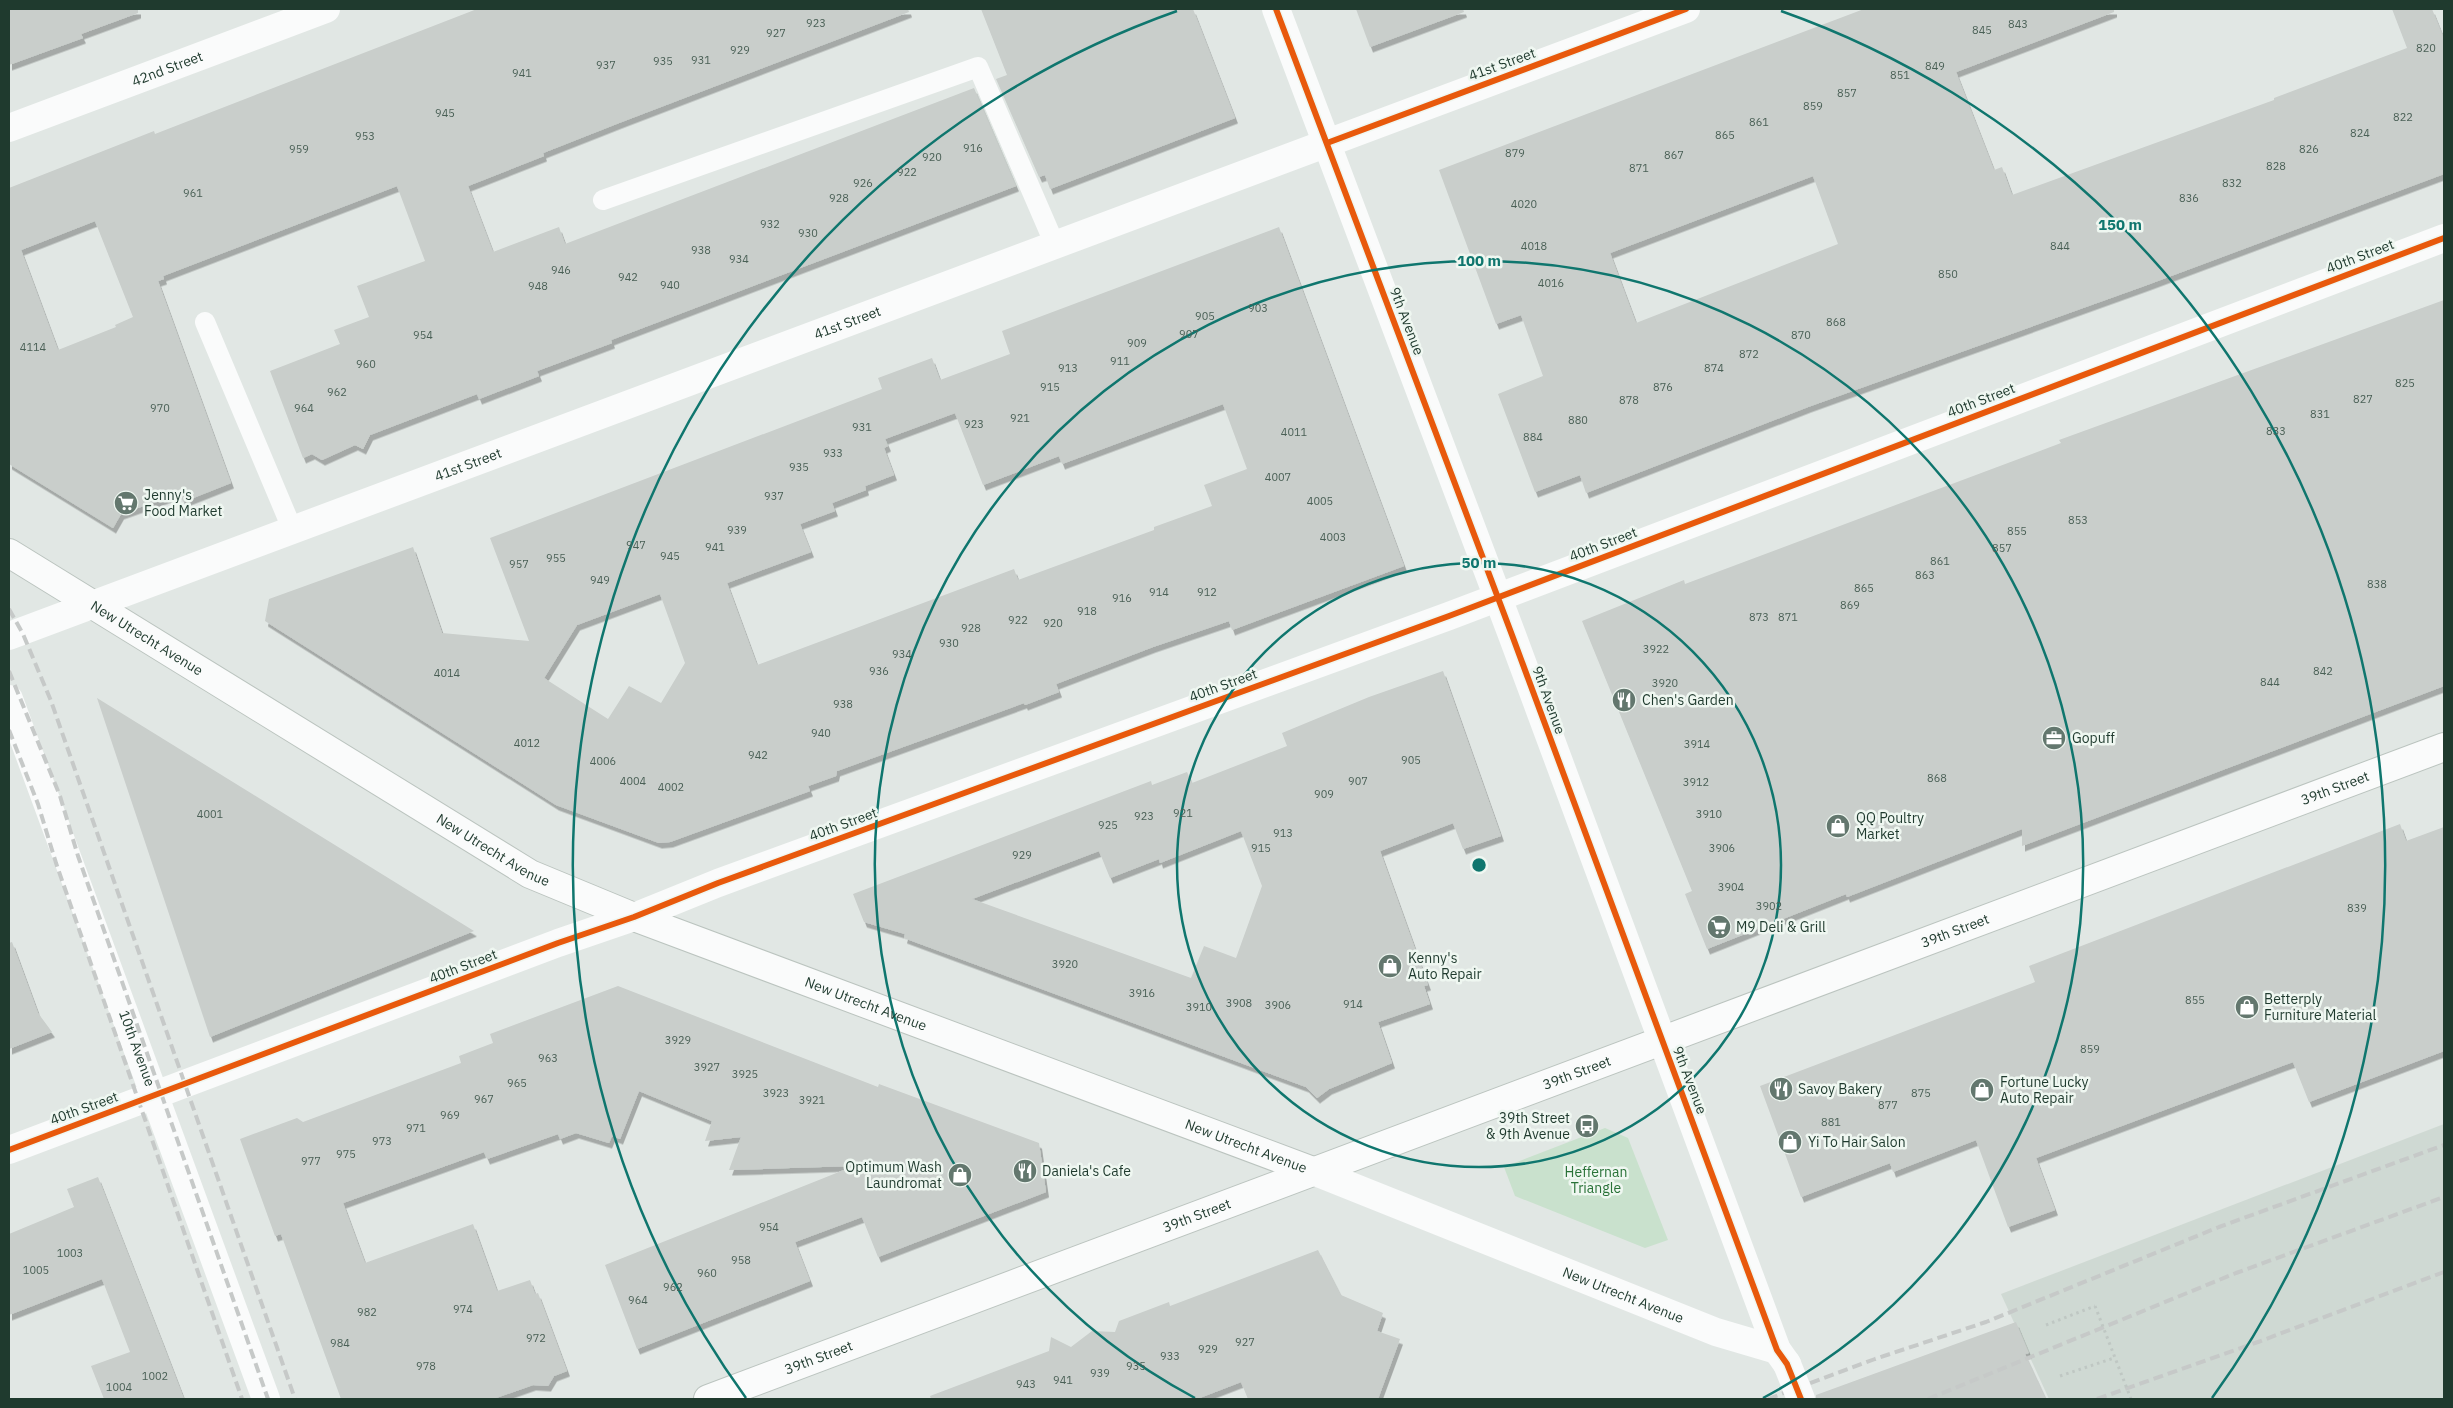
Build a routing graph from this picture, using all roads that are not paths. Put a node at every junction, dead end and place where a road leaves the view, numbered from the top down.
1 (326, 9) edge
2 (1276, 9) edge
3 (1686, 9) edge
4 (9, 128) edge
5 (1327, 143) junction
6 (603, 200) dead end
7 (2444, 238) edge
8 (1055, 245) junction
9 (205, 322) dead end
10 (293, 531) junction
11 (9, 553) edge
12 (1498, 598) junction
13 (92, 604) junction
14 (9, 636) edge
15 (9, 699) edge
16 (2444, 747) edge
17 (634, 918) junction
18 (1662, 1042) junction
19 (154, 1096) junction
20 (9, 1150) edge
21 (1313, 1171) junction
22 (1782, 1357) junction
23 (266, 1399) edge
24 (708, 1399) edge
25 (1800, 1399) edge

1 - 4 street, 42nd Street
2 - 5 street, 9th Avenue
3 - 5 street, 41st Street
5 - 8 street, 41st Street
5 - 12 street, 9th Avenue
6 - 8 lane
7 - 12 street, 40th Street
8 - 10 street, 41st Street
9 - 10 lane
10 - 13 street, 41st Street
11 - 13 street, New Utrecht Avenue
12 - 17 street, 40th Street
12 - 18 street, 9th Avenue
13 - 14 street, 41st Street
13 - 17 street, New Utrecht Avenue
15 - 19 street, 10th Avenue
16 - 18 street, 39th Street
17 - 19 street, 40th Street
17 - 21 street, New Utrecht Avenue
18 - 21 street, 39th Street
18 - 22 street, 9th Avenue
19 - 20 street, 40th Street
19 - 23 street, 10th Avenue
21 - 22 street, New Utrecht Avenue
21 - 24 street, 39th Street
22 - 25 street, 9th Avenue, bridge

